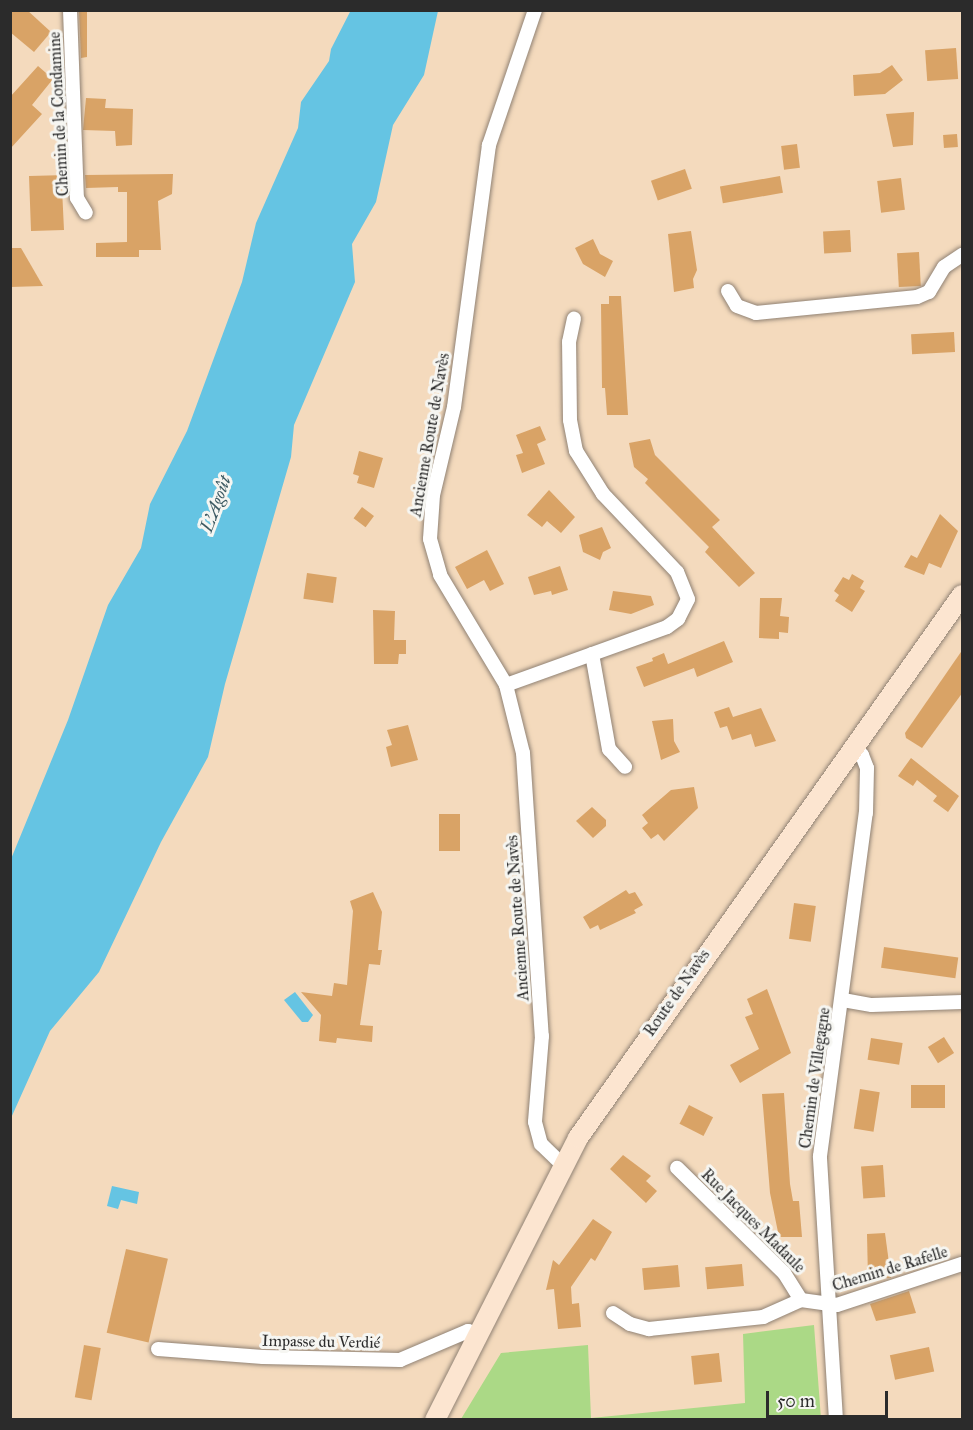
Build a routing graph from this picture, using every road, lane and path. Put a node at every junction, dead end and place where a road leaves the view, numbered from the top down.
1 (70, 10) edge
2 (535, 10) edge
3 (86, 213) dead end
4 (963, 255) edge
5 (728, 291) dead end
6 (574, 319) dead end
7 (963, 595) edge
8 (592, 654) junction
9 (506, 685) junction
10 (853, 749) junction
11 (625, 767) dead end
12 (843, 1000) junction
13 (963, 1002) edge
14 (562, 1164) junction
15 (677, 1168) dead end
16 (963, 1264) edge
17 (801, 1300) junction
18 (827, 1304) junction
19 (613, 1313) dead end
20 (477, 1334) junction
21 (158, 1348) dead end
22 (435, 1419) edge
23 (836, 1419) edge

1 - 3 street, Chemin de la Condamine
2 - 9 street, Ancienne Route de Navès
4 - 5 street
6 - 8 street
7 - 10 main road, Route de Navès
8 - 9 street
8 - 11 street
9 - 14 street, Ancienne Route de Navès
10 - 12 street, Chemin de Villegagne
10 - 14 main road, Route de Navès
12 - 13 street
12 - 18 street, Chemin de Villegagne
14 - 20 main road, Route de Navès
15 - 17 street, Rue Jacques Madaule
16 - 18 street, Chemin de Rafelle
17 - 18 street, Rue Jacques Madaule
17 - 19 street, Rue Jacques Madaule
18 - 23 street, Chemin de Villegagne
20 - 21 street, Impasse du Verdié
20 - 22 main road, Route de Navès

